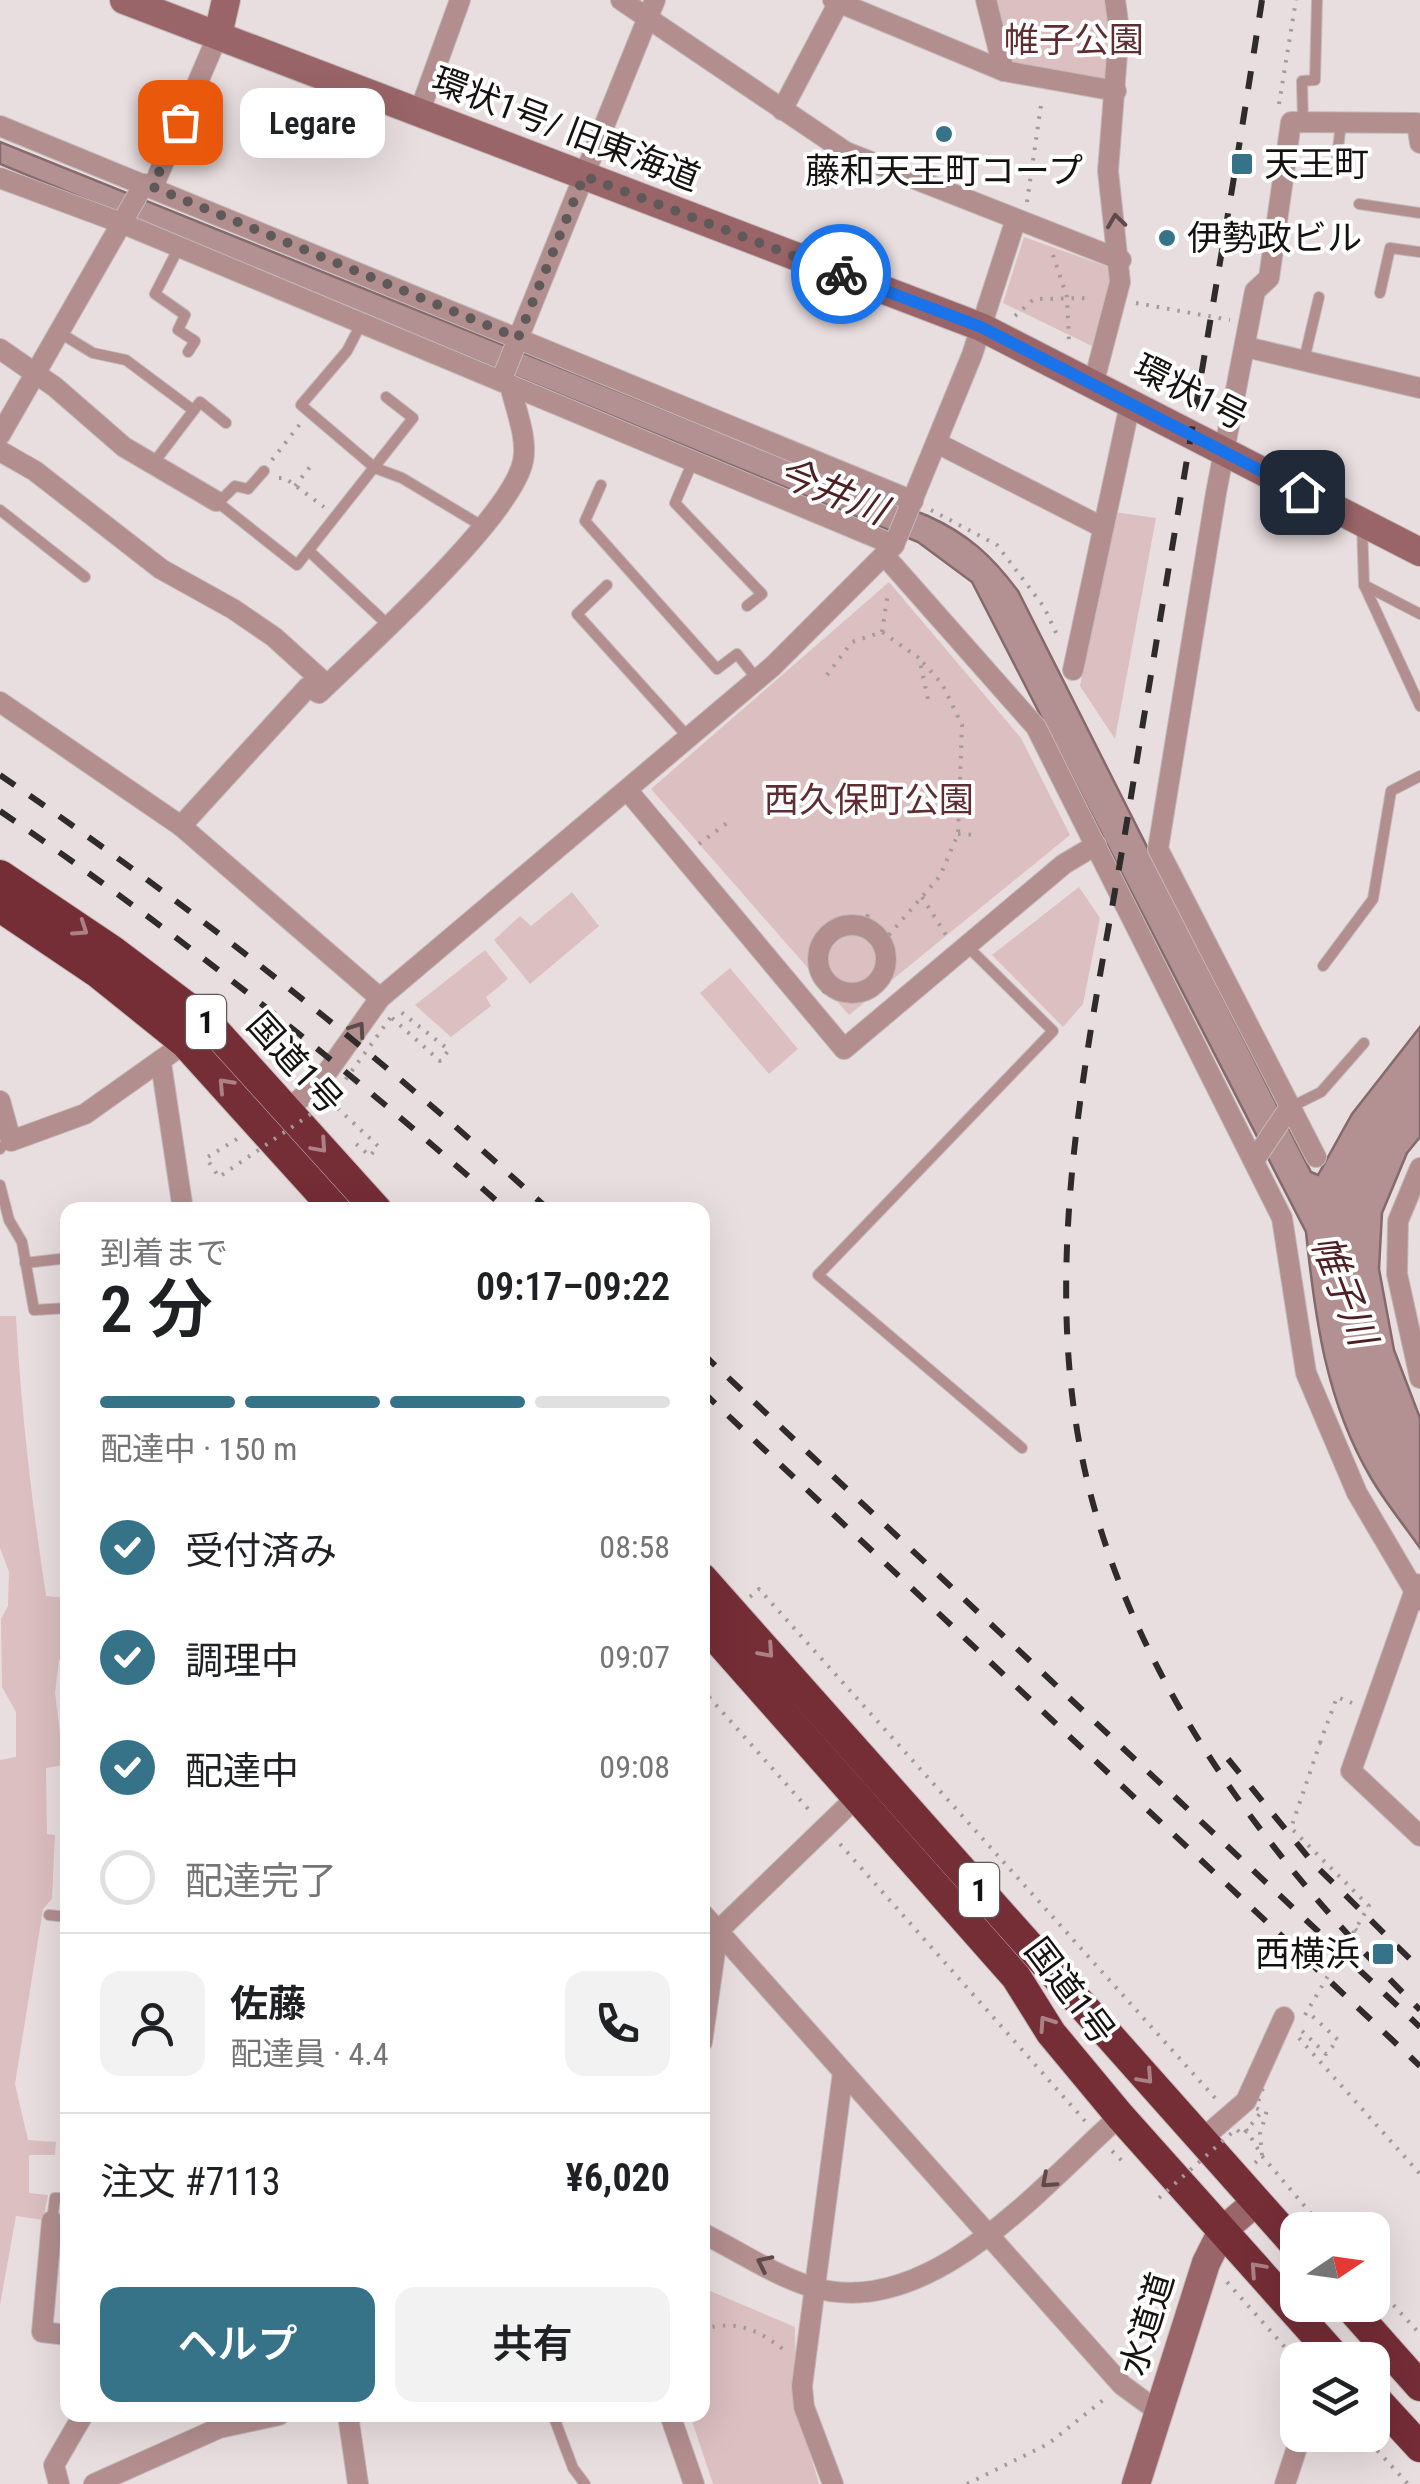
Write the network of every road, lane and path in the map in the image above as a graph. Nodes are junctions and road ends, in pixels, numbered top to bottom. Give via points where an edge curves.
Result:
1 (124, 0) edge
2 (226, 0) edge
3 (460, 0) edge
4 (621, 0) edge
5 (986, 0) edge
6 (1116, 0) edge
7 (1296, 0) edge
8 (1318, 0) edge
9 (837, 1) edge
10 (651, 10) edge
11 (218, 34) junction
12 (1004, 71) junction
13 (1044, 78) junction
14 (1116, 91) junction
15 (782, 110) junction
16 (418, 113) junction
17 (1297, 122) junction
18 (1341, 122) junction
19 (0, 126) edge
20 (1420, 143) edge
21 (1336, 166) dead end
22 (584, 176) junction
23 (0, 178) edge
24 (148, 185) junction
25 (1359, 204) dead end
26 (1420, 212) edge
27 (124, 224) junction
28 (1025, 225) junction
29 (179, 247) junction
30 (1420, 252) edge
31 (1121, 260) junction
32 (1380, 292) dead end
33 (1320, 297) dead end
34 (1221, 308) dead end
35 (1219, 318) dead end
36 (362, 324) junction
37 (981, 327) junction
38 (60, 332) junction
39 (518, 338) junction
40 (1069, 343) dead end
41 (1246, 347) junction
42 (0, 349) edge
43 (188, 352) dead end
44 (1304, 360) junction
45 (36, 373) junction
46 (506, 383) junction
47 (1093, 385) junction
48 (1420, 388) edge
49 (386, 397) dead end
50 (1130, 404) junction
51 (193, 410) junction
52 (309, 412) junction
53 (226, 423) dead end
54 (0, 435) edge
55 (937, 443) junction
56 (1226, 450) junction
57 (0, 451) edge
58 (693, 461) junction
59 (314, 463) dead end
60 (152, 464) junction
61 (375, 468) junction
62 (264, 471) junction
63 (600, 484) dead end
64 (295, 486) junction
65 (914, 500) junction
66 (217, 502) junction
67 (0, 510) edge
68 (338, 517) junction
69 (1362, 523) junction
70 (482, 526) junction
71 (1102, 527) junction
72 (310, 552) junction
73 (1420, 552) edge
74 (892, 557) junction
75 (85, 576) dead end
76 (606, 585) dead end
77 (1364, 585) junction
78 (747, 606) dead end
79 (1420, 614) edge
80 (387, 624) junction
81 (882, 632) junction
82 (919, 658) junction
83 (1073, 670) joint
84 (827, 674) dead end
85 (757, 679) junction
86 (327, 686) junction
87 (0, 702) edge
88 (929, 704) dead end
89 (1420, 706) edge
90 (690, 738) junction
91 (1420, 776) edge
92 (628, 791) junction
93 (730, 820) dead end
94 (181, 826) junction
95 (958, 834) junction
96 (978, 835) dead end
97 (1096, 845) junction
98 (683, 856) junction
99 (0, 874) edge
100 (922, 897) junction
101 (0, 906) edge
102 (882, 943) junction
103 (963, 949) junction
104 (1324, 966) dead end
105 (385, 1008) junction
106 (405, 1014) dead end
107 (185, 1043) junction
108 (1364, 1043) dead end
109 (160, 1064) junction
110 (0, 1101) edge
111 (330, 1101) junction
112 (1290, 1107) junction
113 (288, 1110) junction
114 (237, 1138) dead end
115 (3, 1146) edge
116 (370, 1156) dead end
117 (1316, 1157) dead end
118 (1254, 1158) junction
119 (1420, 1168) edge
120 (0, 1185) edge
121 (181, 1202) edge
122 (329, 1202) edge
123 (370, 1202) edge
124 (60, 1259) edge
125 (25, 1263) junction
126 (60, 1308) edge
127 (1420, 1378) edge
128 (1022, 1448) dead end
129 (710, 1588) edge
130 (1418, 1589) edge
131 (744, 1601) dead end
132 (710, 1632) edge
133 (710, 1697) edge
134 (1358, 1706) dead end
135 (1320, 1743) junction
136 (1328, 1747) dead end
137 (868, 1786) junction
138 (825, 1828) junction
139 (1420, 1836) edge
140 (49, 1915) dead end
141 (60, 1916) edge
142 (710, 1922) edge
143 (1356, 1929) junction
144 (718, 1931) junction
145 (1362, 1935) dead end
146 (710, 1986) edge
147 (1299, 2018) junction
148 (1300, 2039) dead end
149 (843, 2072) junction
150 (1264, 2085) dead end
151 (1236, 2114) junction
152 (1109, 2126) junction
153 (1201, 2140) junction
154 (1420, 2174) edge
155 (1137, 2176) dead end
156 (1150, 2190) dead end
157 (60, 2198) edge
158 (1256, 2202) junction
159 (1310, 2212) edge
160 (52, 2221) joint
161 (1280, 2228) edge
162 (1222, 2231) junction
163 (989, 2235) junction
164 (710, 2237) edge
165 (813, 2288) junction
166 (1236, 2290) dead end
167 (1390, 2302) edge
168 (1363, 2322) edge
169 (710, 2327) edge
170 (60, 2334) edge
171 (1420, 2334) edge
172 (1281, 2342) edge
173 (1318, 2342) edge
174 (802, 2366) junction
175 (1122, 2385) junction
176 (1420, 2386) edge
177 (1159, 2412) junction
178 (1390, 2414) edge
179 (79, 2422) edge
180 (239, 2422) edge
181 (349, 2422) edge
182 (555, 2422) edge
183 (672, 2422) edge
184 (1420, 2447) edge
185 (1295, 2452) edge
186 (1379, 2452) edge
187 (124, 2478) edge
188 (59, 2484) edge
189 (94, 2484) edge
190 (358, 2484) edge
191 (584, 2484) edge
192 (694, 2484) edge
193 (833, 2484) edge
194 (966, 2484) edge
195 (1136, 2484) edge
196 (1284, 2484) edge
197 (1408, 2484) edge

1 - 11 street, 環状1号/ 旧東海道
2 - 11 street
3 - 16 street
4 - 10 street
5 - 12 street
6 - 14 street
7 - 17 path via 1276,121
8 - 17 lane via 1315,80 1302,81
9 - 12 street
9 - 15 street
10 - 15 street
10 - 22 street
11 - 16 street, 環状1号/ 旧東海道
11 - 24 street
12 - 13 street
13 - 14 street
13 - 28 path
31 -> 14 street via 1108,171
15 - 28 street via 846,152
16 - 22 street, 環状1号/ 旧東海道
17 - 18 street
17 - 41 street via 1269,278 1255,291
18 - 20 street via 1418,123
18 - 21 lane
19 - 24 street
22 - 37 street, 環状1号/ 旧東海道
22 - 39 street
23 - 27 street
24 - 27 street
24 - 39 street
25 - 26 lane
27 - 29 street
27 - 38 street
28 - 31 street
28 - 37 street
28 - 40 path via 1064,278
29 - 36 street
29 - 43 lane via 154,294 185,314 178,330 195,340
30 - 32 lane via 1390,248
31 - 47 street
33 - 44 lane
34 - 35 path
36 - 46 street
36 - 52 lane via 348,351 300,405
37 - 47 street, 環状1号
37 - 55 street
38 - 45 street
38 - 51 lane via 93,353 126,360
39 - 46 street
39 - 65 street
41 - 44 street
41 - 56 street
42 - 45 street
44 - 48 street
45 - 54 street
45 - 60 street
46 - 58 street
46 - 70 street via 524,457 517,483
47 - 50 street, 環状1号
49 - 61 lane via 413,418
50 - 56 street, 環状1号
50 - 71 street
51 - 53 lane via 200,402
51 - 60 lane
52 - 61 lane
52 - 62 path
55 - 65 street
55 - 71 street
56 - 69 street, 環状1号
56 - 112 street via 1158,849
57 - 86 street via 161,569 274,637
58 - 74 street
58 - 78 lane via 675,503 762,594
59 - 64 path
60 - 66 street
61 - 68 lane
61 - 70 lane
62 - 64 path
62 - 66 lane via 248,489 235,486
63 - 85 lane via 585,520 717,669 737,654
64 - 68 path
65 - 74 street
65 - 83 path via 997,545 1044,607
66 - 72 lane via 298,565
67 - 75 lane
68 - 72 lane
69 - 73 street, 環状1号
69 - 77 lane
70 - 80 street
71 - 83 street
72 - 80 lane
74 - 81 path
74 - 85 street
74 - 97 street via 1036,727
76 - 90 lane via 577,614
77 - 79 lane
77 - 89 lane
80 - 86 street
81 - 82 path
81 - 84 path via 852,642
82 - 88 path
82 - 95 path via 942,684 962,725
85 - 90 street
86 - 94 street via 320,693 308,687
87 - 94 street
90 - 92 street
91 - 104 lane via 1391,791 1372,900
92 - 98 street
92 - 105 street
93 - 98 path
94 - 105 street
95 - 96 path
95 - 100 path via 940,876
97 - 103 street
97 - 118 street
98 - 103 street via 844,1049
99 -> 113 highway, 国道1号 / 1 via 206,1022
100 - 102 path
100 - 103 path
101 - 107 highway, 国道1号 / 1
102 - 102 street via 886,966 873,986 856,994 833,988 818,968 820,944 837,928 867,918
103 - 128 lane via 1053,1031 818,1275
105 - 106 path via 440,1061 449,1050
105 - 111 path, bridge
113 -> 105 street
107 - 109 street
122 -> 107 highway, 国道1号 / 1
108 - 112 lane via 1320,1092
109 - 115 street via 85,1114
109 - 121 street
110 - 115 street
111 - 114 path, bridge via 219,1177 206,1158
111 - 116 path via 378,1146
112 - 117 street
112 - 118 street
113 -> 123 highway, 国道1号 / 1
118 - 130 street via 1282,1218 1306,1372 1357,1492
119 - 127 street via 1398,1221 1397,1274
120 - 125 lane
124 - 125 lane
125 - 126 lane via 34,1310
129 -> 137 highway, 国道1号 / 1
130 - 139 street via 1351,1771
131 - 151 path via 759,1589
132 - 137 highway, 国道1号 / 1
133 - 138 path
134 - 135 path via 1337,1698
135 - 136 path, bridge
135 - 143 path, bridge via 1291,1828 1368,1906
137 - 138 street
152 -> 137 highway, 国道1号 / 1 via 1016,1978
137 -> 153 highway, 国道1号 / 1
138 - 144 street
138 - 152 path
140 - 141 lane
142 - 144 street
143 - 145 path, bridge
143 - 147 path, bridge
144 - 146 street
144 - 149 street
147 - 147 path via 1326,2054 1338,2040
147 - 151 street
148 - 154 path
149 - 163 street
149 - 165 street
150 - 156 path, bridge via 1256,2108 1262,2111 1244,2134 1236,2129 1161,2201
151 - 153 street
151 - 159 path
152 - 155 path
152 - 162 highway, 国道1号 / 1
152 -> 163 street
153 - 158 highway, 国道1号 / 1
157 - 160 lane
158 - 161 highway, 国道1号 / 1
158 - 162 street, 水道道
160 - 170 street via 42,2332
173 -> 162 highway, 国道1号 / 1
162 - 177 street, 水道道
163 - 165 street via 942,2267 879,2290
163 - 175 street
165 -> 164 street
165 - 174 street
166 - 172 path
167 - 171 path
168 - 176 highway
169 - 174 path via 727,2323 760,2331
174 - 193 street via 804,2407
175 - 177 street
175 - 194 path via 1048,2444
177 - 195 street, 水道道
178 - 184 highway
179 - 188 street via 54,2465
180 - 187 street
181 - 190 street
182 - 191 lane
183 - 192 street
185 - 196 street
186 - 197 path
187 - 189 street

